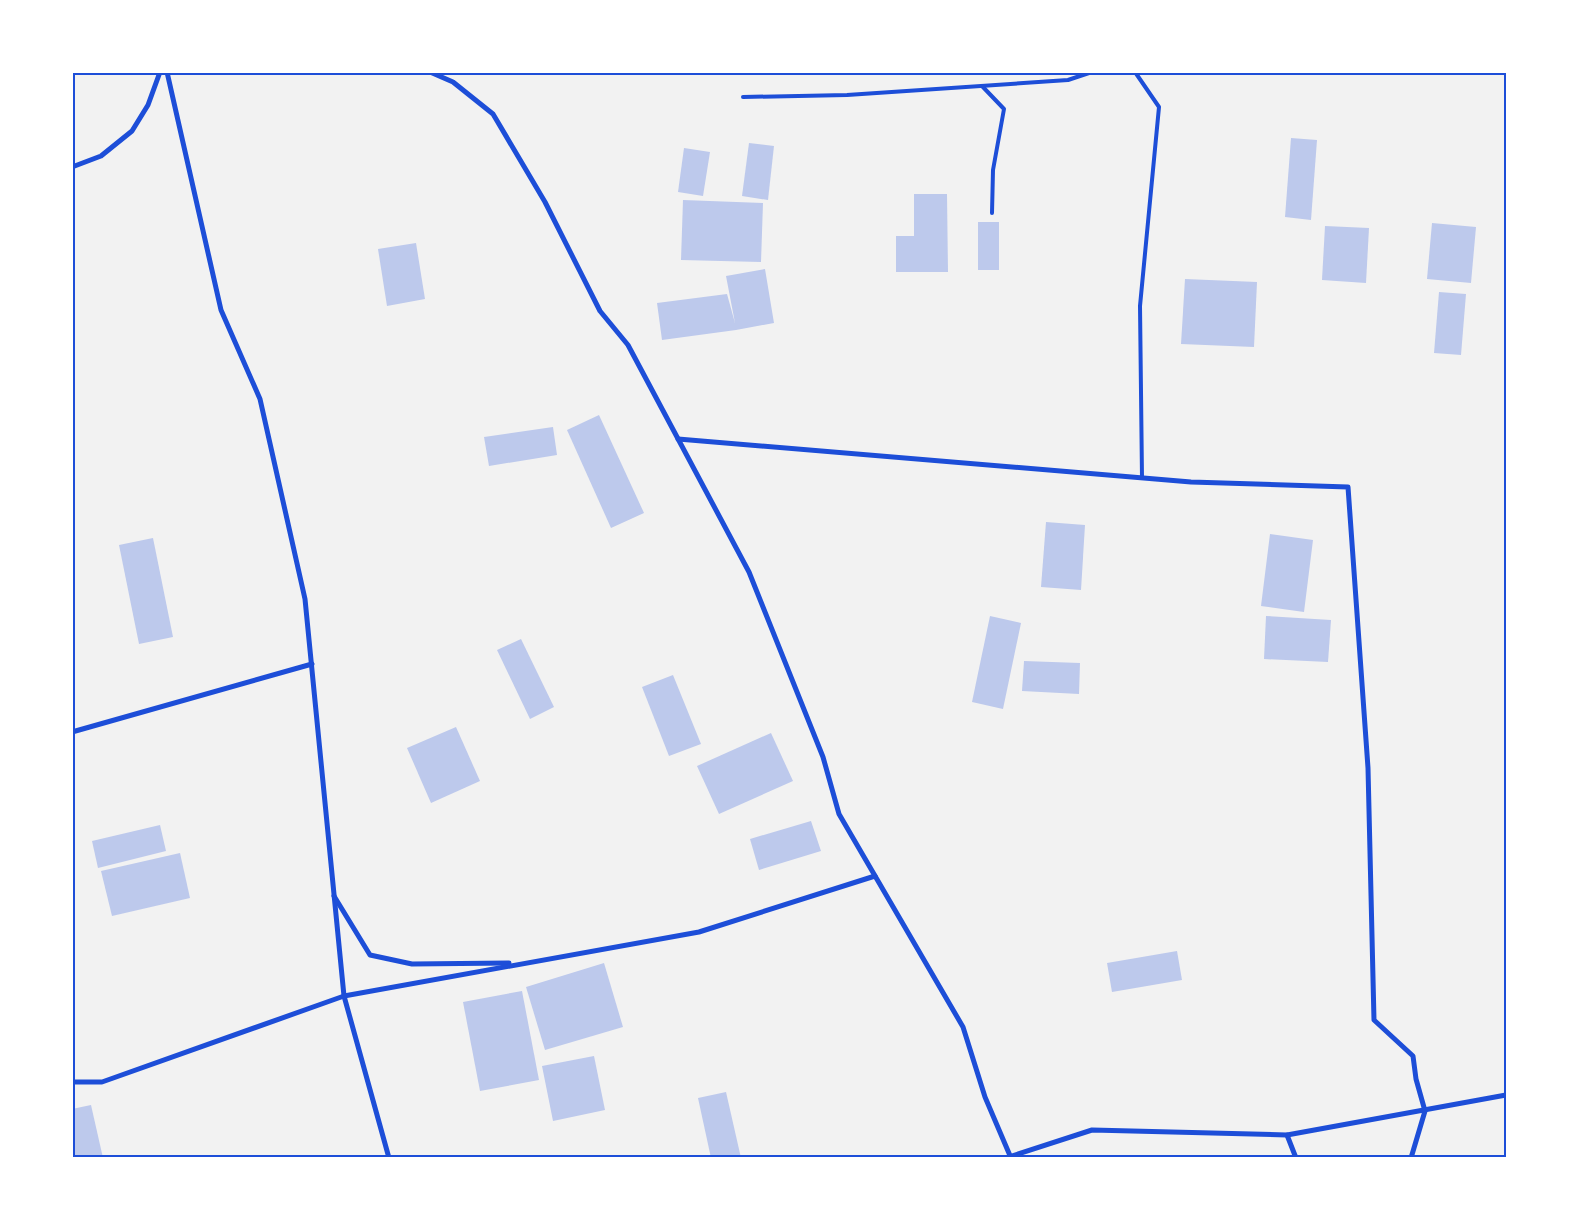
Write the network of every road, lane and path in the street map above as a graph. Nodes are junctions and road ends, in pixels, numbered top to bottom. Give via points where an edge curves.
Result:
1 (160, 72) edge
2 (167, 72) edge
3 (430, 72) edge
4 (1092, 72) edge
5 (1135, 72) edge
6 (982, 86) junction
7 (743, 97) dead end
8 (72, 167) edge
9 (992, 213) dead end
10 (678, 439) junction
11 (1142, 478) junction
12 (312, 664) junction
13 (72, 732) edge
14 (875, 876) junction
15 (334, 894) junction
16 (524, 963) junction
17 (344, 996) junction
18 (72, 1082) edge
19 (1506, 1095) edge
20 (1425, 1111) junction
21 (1286, 1135) junction
22 (1009, 1157) edge
23 (389, 1158) edge
24 (1296, 1158) edge
25 (1411, 1158) edge

1 - 8 street via 148,105 132,131 101,156
2 - 12 street via 221,310 260,399 305,599
3 - 10 street via 453,82 493,114 545,202 600,311 628,345
4 - 6 lane via 1068,80
5 - 11 lane via 1159,107 1140,306
6 - 7 lane via 848,95
6 - 9 lane via 1004,109 993,170
10 - 11 street
10 - 14 street via 749,572 823,757 839,814
11 - 20 street via 1348,487 1368,768 1374,1020 1413,1056
12 - 13 street
12 - 15 street
14 - 16 street via 699,932
14 - 22 street via 963,1027 985,1097
15 - 16 street via 370,955 412,964
15 - 17 street
16 - 17 street
17 - 18 street via 102,1082
17 - 23 street
19 - 20 street
20 - 21 street
20 - 25 street
21 - 22 street via 1092,1130
21 - 24 street

